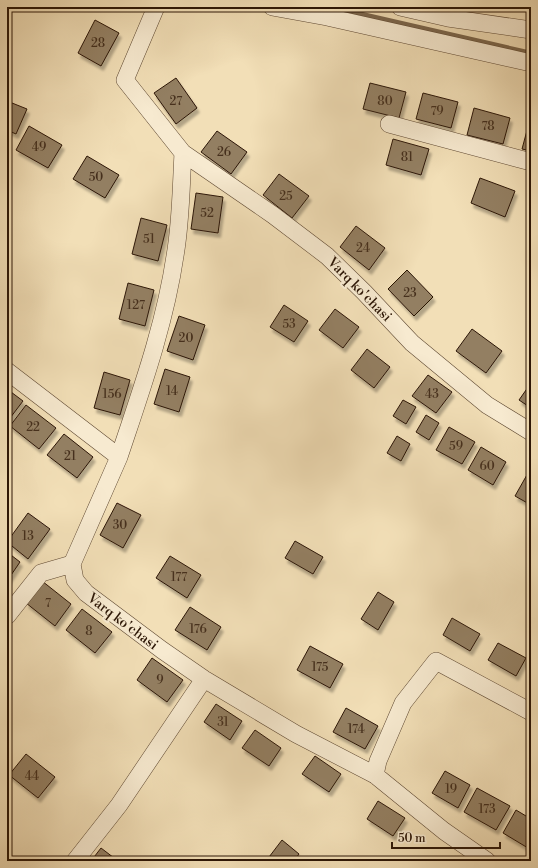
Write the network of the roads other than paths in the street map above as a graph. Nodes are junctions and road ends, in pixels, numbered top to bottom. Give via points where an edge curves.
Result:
1 (156, 7) edge
2 (272, 7) edge
3 (400, 7) edge
4 (530, 28) edge
5 (531, 63) edge
6 (389, 124) dead end
7 (183, 153) junction
8 (531, 162) edge
9 (7, 371) edge
10 (531, 432) edge
11 (119, 457) junction
12 (72, 564) junction
13 (7, 616) edge
14 (204, 679) junction
15 (531, 712) edge
16 (375, 775) junction
17 (75, 861) edge
18 (487, 861) edge

1 - 7 street, Varq ko'chasi via 124,80
2 - 5 street
3 - 4 street via 448,18
6 - 8 street
7 - 10 street, Varq ko'chasi via 327,256 412,343 488,405
7 - 11 street via 176,255 161,320
9 - 11 street
11 - 12 street
12 - 13 street via 41,573
12 - 14 street, Varq ko'chasi via 75,580 86,593
14 - 16 street, Varq ko'chasi via 296,734
14 - 17 street via 119,805
15 - 16 street via 436,660 403,703 378,761
16 - 18 street, Varq ko'chasi via 444,832

